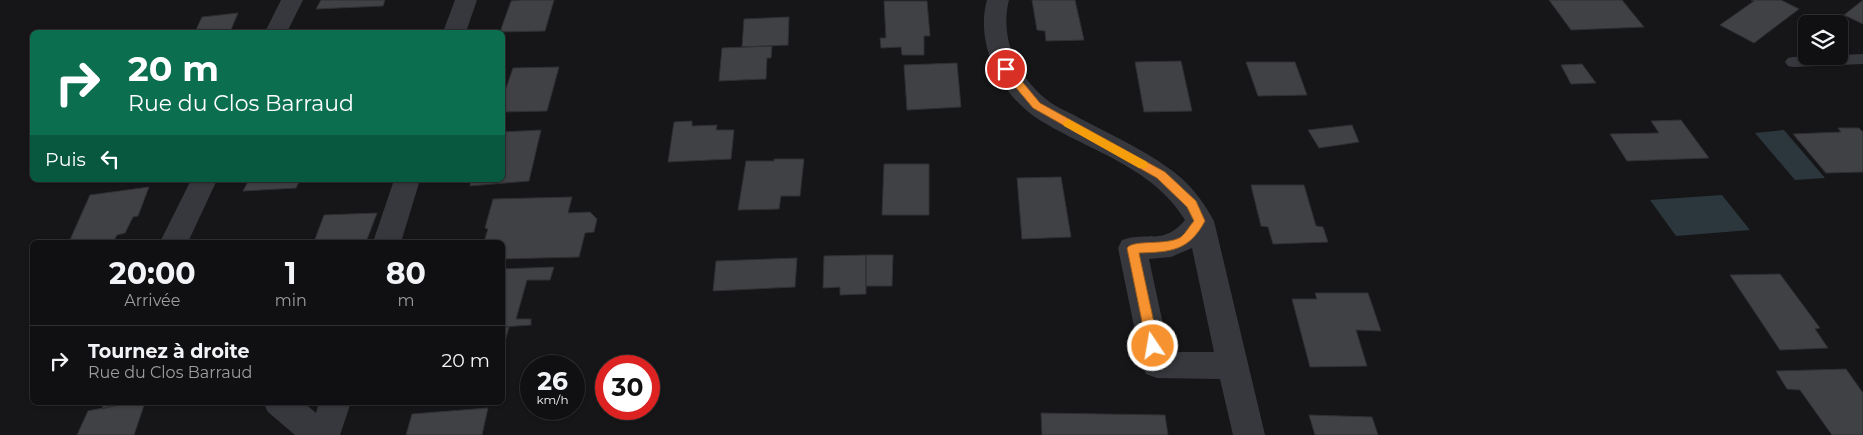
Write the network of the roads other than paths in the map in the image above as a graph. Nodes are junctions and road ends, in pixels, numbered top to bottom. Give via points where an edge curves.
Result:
1 (292, 0) edge
2 (466, 0) edge
3 (998, 0) edge
4 (277, 30) edge
5 (456, 30) edge
6 (1863, 59) edge
7 (1793, 62) dead end
8 (203, 182) edge
9 (406, 182) edge
10 (1200, 221) junction
11 (175, 240) edge
12 (388, 240) edge
13 (1232, 366) junction
14 (283, 405) edge
15 (334, 405) edge
16 (319, 435) edge
17 (324, 435) edge
18 (1249, 435) edge

1 - 4 street
2 - 5 street
3 - 10 street via 995,39 1006,69 1036,105 1161,175 1192,204
6 - 7 lane
8 - 11 street
9 - 12 street
10 - 13 street
10 - 13 street via 1186,240 1167,248 1132,248 1157,365
13 - 18 street
14 - 16 street
15 - 17 street

